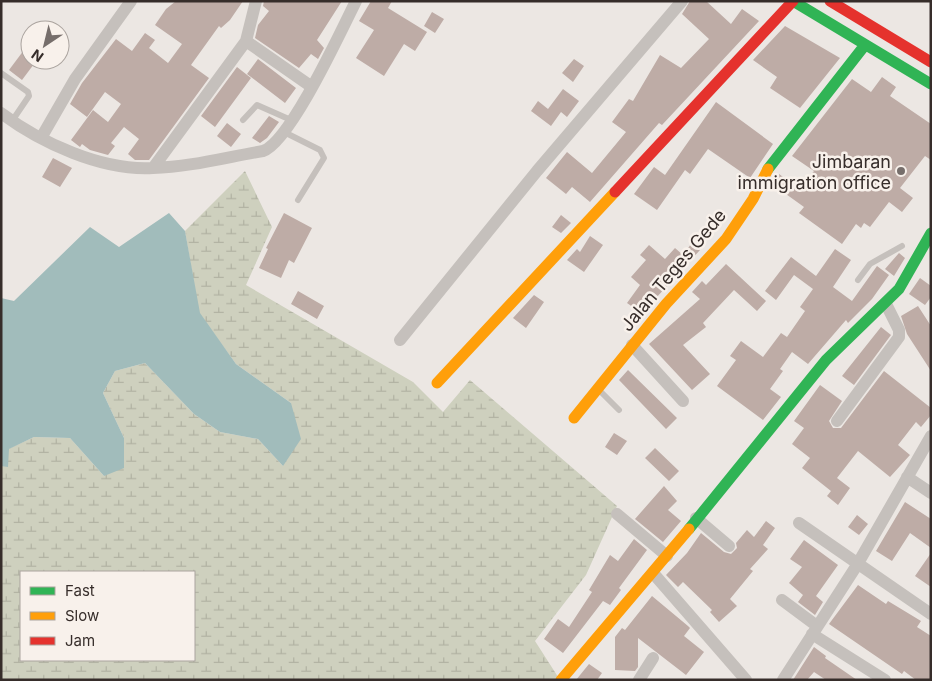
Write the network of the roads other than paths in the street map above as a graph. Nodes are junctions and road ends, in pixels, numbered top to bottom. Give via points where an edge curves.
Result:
1 (131, 1) edge
2 (256, 1) edge
3 (356, 1) edge
4 (682, 1) edge
5 (793, 1) edge
6 (830, 1) edge
7 (246, 41) junction
8 (865, 44) junction
9 (931, 62) edge
10 (1, 73) edge
11 (931, 84) edge
12 (312, 87) junction
13 (1, 113) edge
14 (243, 120) dead end
15 (291, 120) junction
16 (12, 121) junction
17 (284, 132) junction
18 (40, 138) junction
19 (152, 168) junction
20 (298, 200) dead end
21 (931, 233) edge
22 (902, 246) dead end
23 (858, 280) dead end
24 (886, 304) junction
25 (400, 340) dead end
26 (632, 345) junction
27 (436, 383) dead end
28 (597, 388) junction
29 (683, 401) dead end
30 (619, 410) dead end
31 (574, 418) dead end
32 (837, 421) dead end
33 (931, 436) edge
34 (907, 476) junction
35 (931, 493) edge
36 (618, 514) dead end
37 (696, 518) junction
38 (799, 523) dead end
39 (729, 546) dead end
40 (666, 556) junction
41 (857, 565) junction
42 (653, 573) junction
43 (782, 600) dead end
44 (931, 614) edge
45 (814, 630) junction
46 (653, 658) dead end
47 (561, 680) edge
48 (639, 680) edge
49 (746, 680) edge
50 (783, 680) edge
51 (885, 680) edge

1 - 18 street via 75,79
2 - 7 street
3 - 12 street
4 - 25 street
5 - 8 main road
5 - 27 main road
6 - 9 main road
7 - 12 street
7 - 19 street
8 - 11 main road
8 - 26 main road, Jalan Teges Gede via 763,176 753,199 726,239
10 - 16 lane via 29,96
12 - 15 street
13 - 16 street
14 - 15 lane via 257,105
15 - 17 street
16 - 18 street
17 - 19 street via 263,151
17 - 20 lane via 320,150 324,158
18 - 19 street via 96,161 126,168
21 - 24 main road via 916,251 899,289
22 - 23 lane via 870,264
24 - 32 street via 899,330 899,337
24 - 37 main road via 826,360
26 - 28 main road, Jalan Teges Gede
26 - 29 street
28 - 30 lane
28 - 31 main road, Jalan Teges Gede
33 - 34 street
34 - 35 street
34 - 41 street
36 - 40 street
37 - 39 street
37 - 40 main road
38 - 41 street
40 - 42 main road
41 - 44 street
41 - 45 street
42 - 47 main road
42 - 49 street
43 - 45 street
45 - 50 street
45 - 51 street
46 - 48 street

